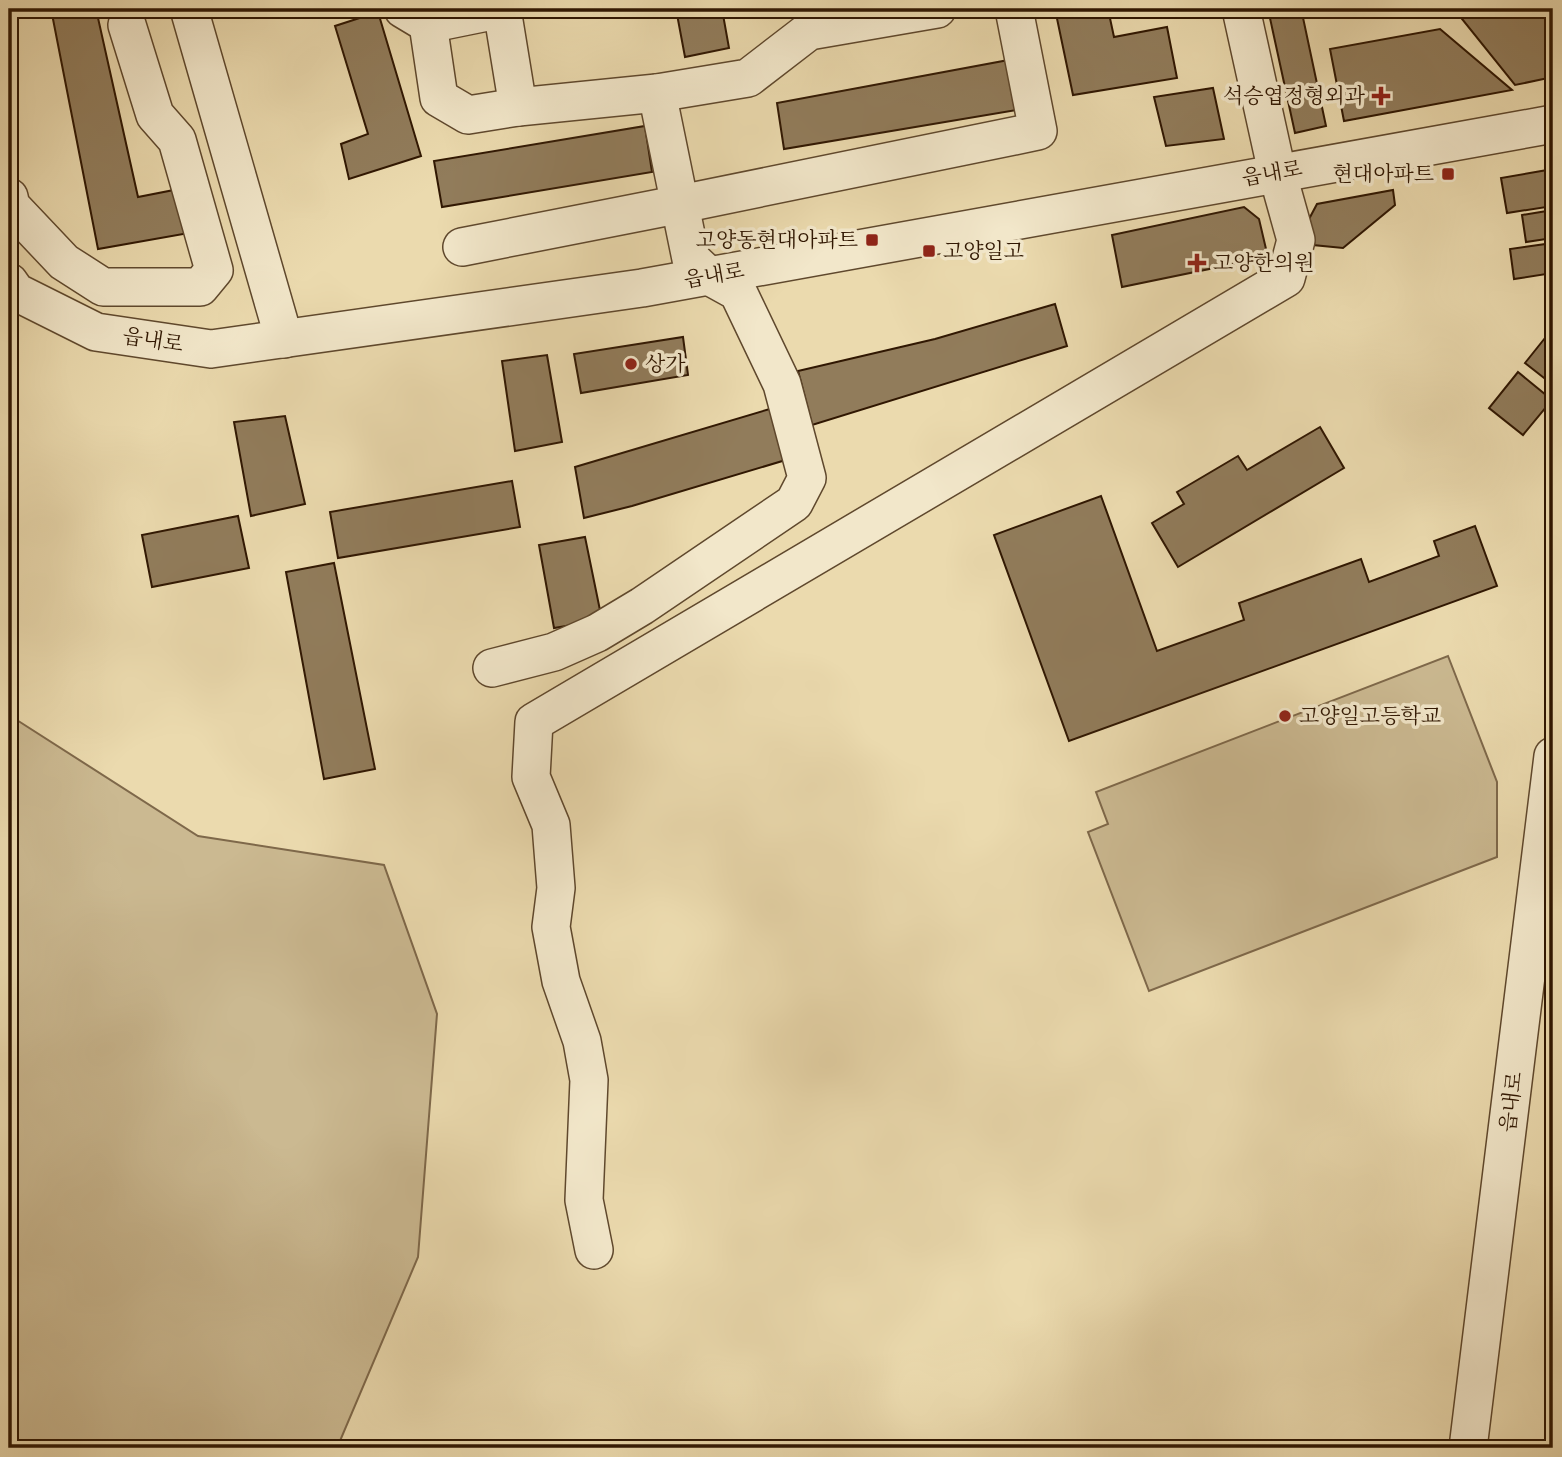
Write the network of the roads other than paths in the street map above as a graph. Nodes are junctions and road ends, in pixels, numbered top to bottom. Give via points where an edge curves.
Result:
1 (189, 9) edge
2 (502, 9) edge
3 (937, 9) edge
4 (1014, 9) edge
5 (1241, 9) edge
6 (415, 16) edge
7 (127, 25) dead end
8 (657, 93) junction
9 (518, 107) junction
10 (1553, 124) edge
11 (224, 129) junction
12 (177, 140) junction
13 (1277, 172) junction
14 (9, 197) edge
15 (681, 204) junction
16 (462, 247) dead end
17 (709, 276) junction
18 (9, 282) edge
19 (284, 339) junction
20 (492, 668) dead end
21 (1553, 756) edge
22 (594, 1250) dead end
23 (1468, 1448) edge

1 - 11 street
2 - 6 street
2 - 9 street
3 - 8 street via 809,31 748,78
4 - 15 street via 1038,131
5 - 13 street
6 - 9 street via 439,98 468,115
7 - 12 street via 155,115
8 - 9 street
8 - 15 street
10 - 13 street, 읍내로
11 - 12 street
11 - 19 street
12 - 14 street via 214,270 200,287 103,287 64,262 11,206
13 - 17 street, 읍내로
13 - 22 street via 1296,240 1286,278 534,722 531,777 551,825 556,888 551,927 589,1080 584,1200
15 - 16 street
15 - 17 street via 691,259
17 - 19 street, 읍내로
17 - 20 street via 738,292 782,384 807,478 794,503 597,633 554,652
18 - 19 street, 읍내로 via 16,292 96,332 211,349
21 - 23 street, 읍내로

